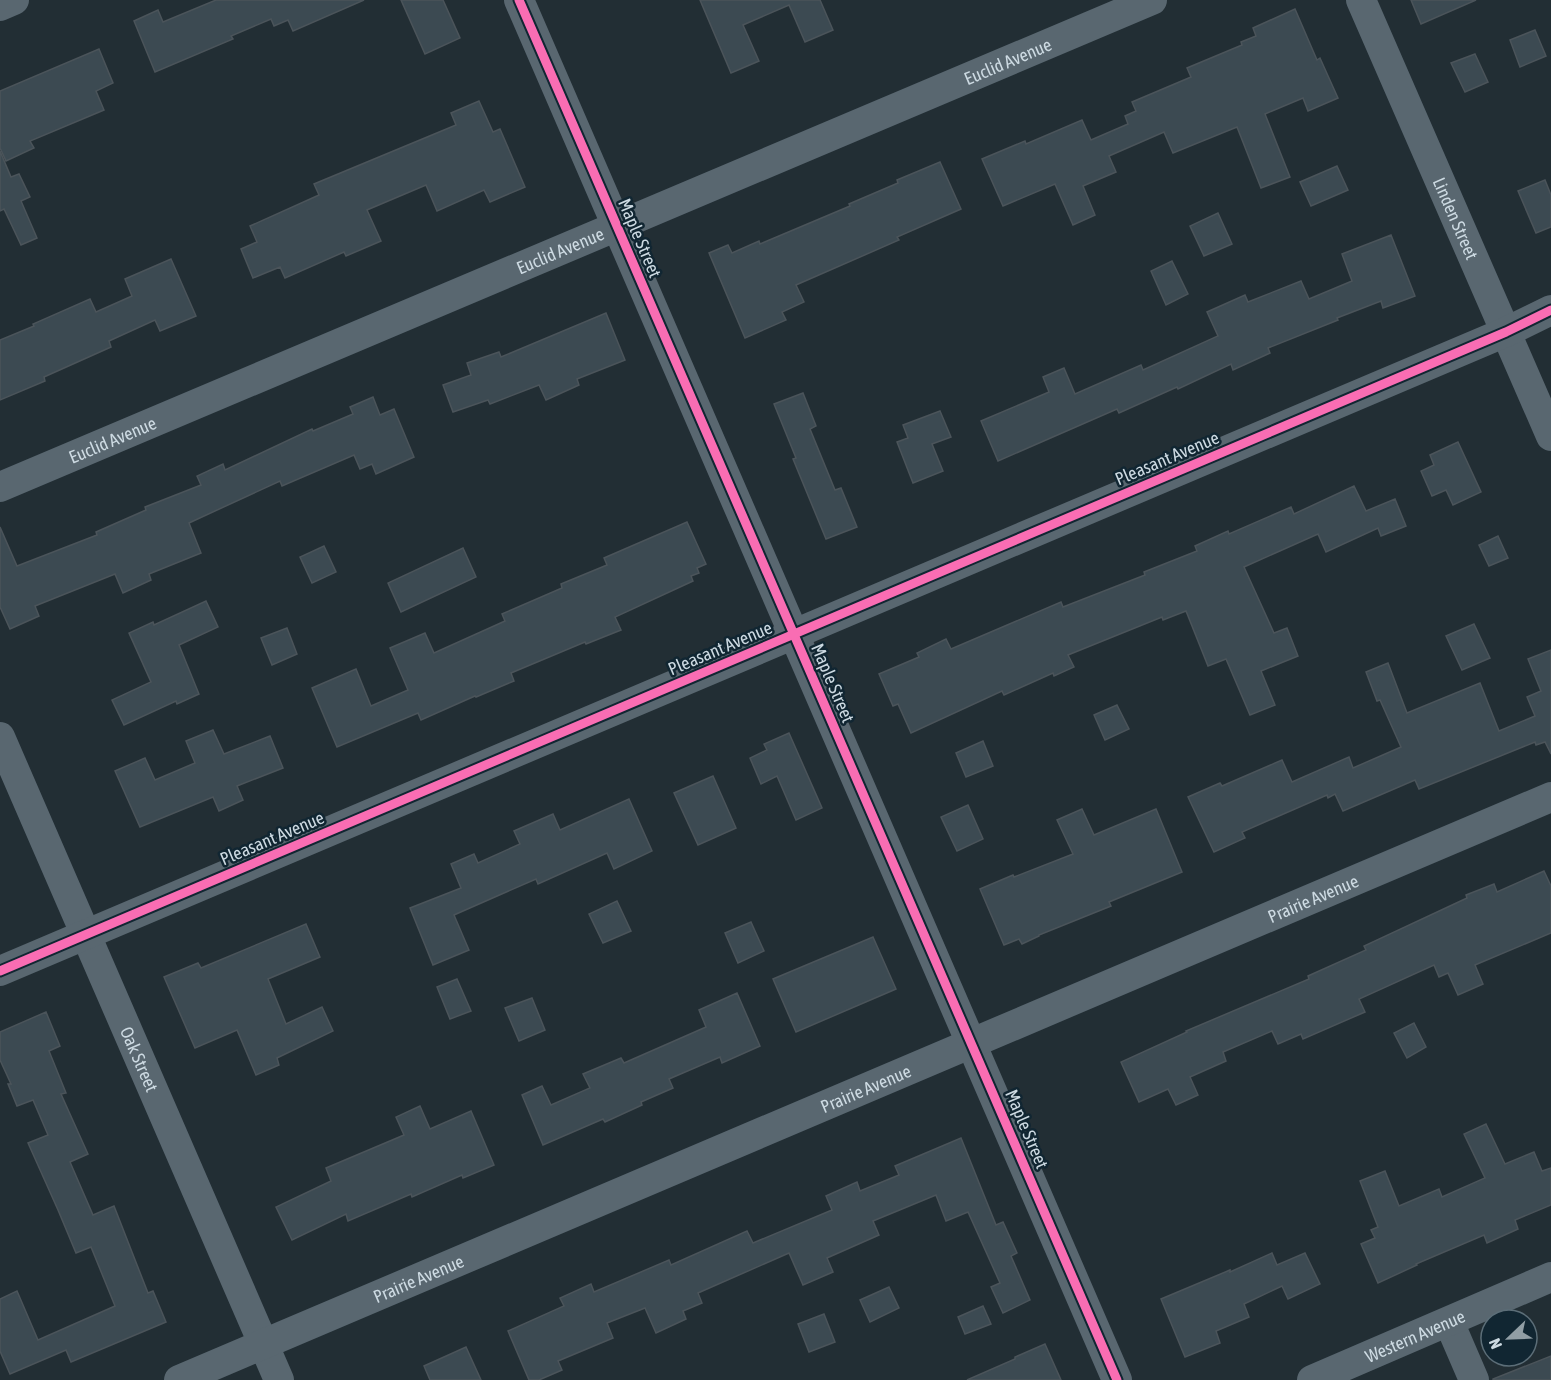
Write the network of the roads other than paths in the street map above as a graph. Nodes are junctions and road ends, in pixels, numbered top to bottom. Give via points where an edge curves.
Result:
1 (14, 0) edge
2 (519, 0) edge
3 (1152, 0) edge
4 (1362, 0) edge
5 (0, 6) edge
6 (617, 227) junction
7 (1551, 310) edge
8 (1506, 332) junction
9 (1551, 436) edge
10 (0, 488) edge
11 (794, 634) junction
12 (0, 736) edge
13 (1551, 797) edge
14 (86, 935) junction
15 (0, 971) edge
16 (972, 1044) junction
17 (1551, 1277) edge
18 (1449, 1322) junction
19 (264, 1344) junction
20 (179, 1380) edge
21 (279, 1380) edge
22 (1117, 1380) edge
23 (1312, 1380) edge
24 (1474, 1380) edge

1 - 5 street
2 - 6 street, Maple Street
3 - 6 street, Euclid Avenue
4 - 8 street, Linden Street
6 - 10 street, Euclid Avenue
6 - 11 street, Maple Street
7 - 8 street, Pleasant Avenue
8 - 9 street, Linden Street
8 - 11 street, Pleasant Avenue
11 - 14 street, Pleasant Avenue
11 - 16 street, Maple Street
12 - 14 street, Oak Street
13 - 16 street, Prairie Avenue
14 - 15 street, Pleasant Avenue
14 - 19 street, Oak Street
16 - 19 street, Prairie Avenue
16 - 22 street, Maple Street
17 - 18 street, Western Avenue
18 - 23 street, Western Avenue
18 - 24 street
19 - 20 street, Prairie Avenue
19 - 21 street, Oak Street

